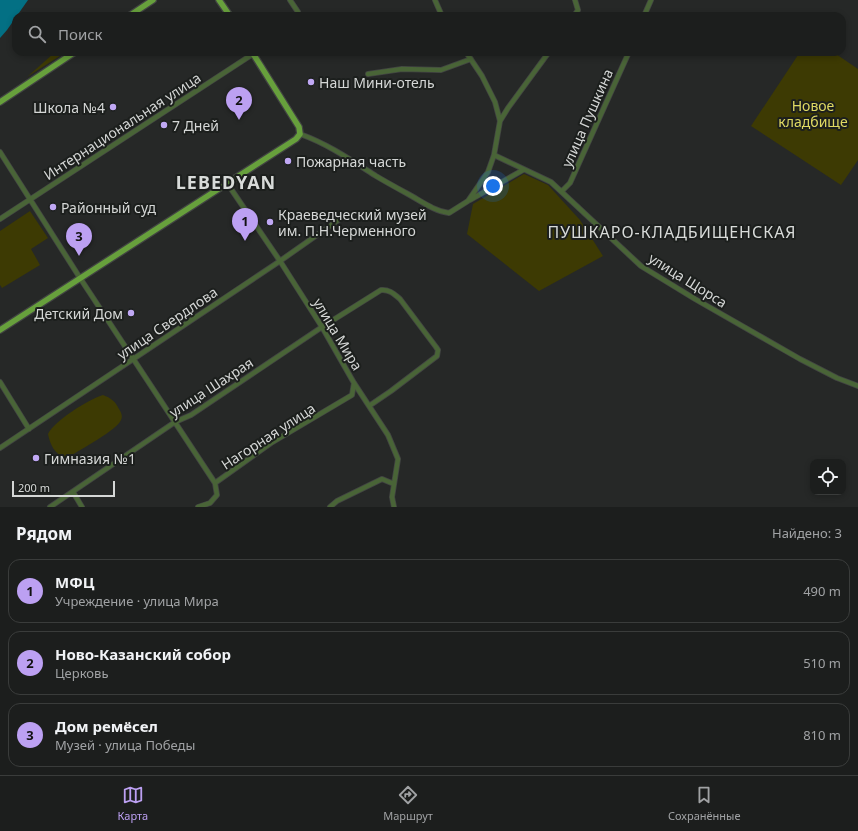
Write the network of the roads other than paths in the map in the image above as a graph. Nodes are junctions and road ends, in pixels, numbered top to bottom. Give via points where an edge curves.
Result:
1 (153, 0) edge
2 (220, 0) edge
3 (290, 0) edge
4 (435, 0) edge
5 (575, 0) edge
6 (652, 0) edge
7 (135, 12) edge
8 (228, 12) edge
9 (298, 12) edge
10 (440, 12) edge
11 (577, 12) edge
12 (646, 12) edge
13 (69, 56) edge
14 (249, 56) edge
15 (256, 56) edge
16 (469, 56) edge
17 (546, 56) edge
18 (627, 56) edge
19 (471, 59) junction
20 (368, 74) dead end
21 (0, 102) edge
22 (500, 121) junction
23 (300, 134) junction
24 (0, 152) edge
25 (494, 155) junction
26 (523, 170) junction
27 (227, 183) junction
28 (562, 191) junction
29 (31, 199) junction
30 (468, 201) junction
31 (344, 216) dead end
32 (0, 219) edge
33 (280, 261) junction
34 (80, 278) junction
35 (322, 327) junction
36 (0, 330) edge
37 (133, 359) junction
38 (0, 382) edge
39 (354, 383) junction
40 (858, 386) edge
41 (369, 406) junction
42 (175, 422) junction
43 (29, 429) junction
44 (0, 448) edge
45 (215, 483) junction
46 (394, 484) junction
47 (73, 492) junction
48 (50, 507) edge
49 (82, 507) edge
50 (198, 507) edge
51 (330, 507) edge
52 (394, 507) edge

1 - 7 main road
2 - 8 main road
3 - 9 street
4 - 10 street
5 - 11 street
6 - 12 street
13 - 21 main road
14 - 29 street, Интернациональная улица
15 - 23 main road via 297,123
16 - 19 street
17 - 22 street
18 - 28 street, улица Пушкина via 570,183
19 - 20 street via 441,70 402,69
19 - 22 street via 495,102
22 - 25 street
23 - 27 main road via 292,142
23 - 30 street via 318,140 441,212 450,213
24 - 29 street
25 - 26 street, улица Щорса
25 - 30 street via 488,172
26 - 28 street, улица Щорса via 551,182
26 - 30 street
27 - 33 street, улица Мира
27 - 34 main road
28 - 40 street, улица Щорса via 641,266 800,359
29 - 32 street, Интернациональная улица
29 - 34 street
31 - 33 street, улица Свердлова
33 - 35 street, улица Мира
33 - 37 street, улица Свердлова
34 - 36 main road
34 - 37 street
35 - 39 street, улица Мира
35 - 41 street, улица Шахрая via 382,290 387,290 400,299 438,350 437,356
35 - 42 street, улица Шахрая via 191,415
37 - 42 street
37 - 43 street, улица Свердлова
38 - 43 street
39 - 41 street, улица Мира
39 - 45 street, Нагорная улица via 352,396 271,443
41 - 46 street, улица Мира via 388,435 398,459
42 - 45 street
42 - 47 street, улица Шахрая
43 - 44 street, улица Свердлова
45 - 50 street, Нагорная улица via 217,495 210,503
46 - 51 street via 382,480 337,500
46 - 52 street, улица Мира
47 - 48 street, улица Шахрая
47 - 49 street

